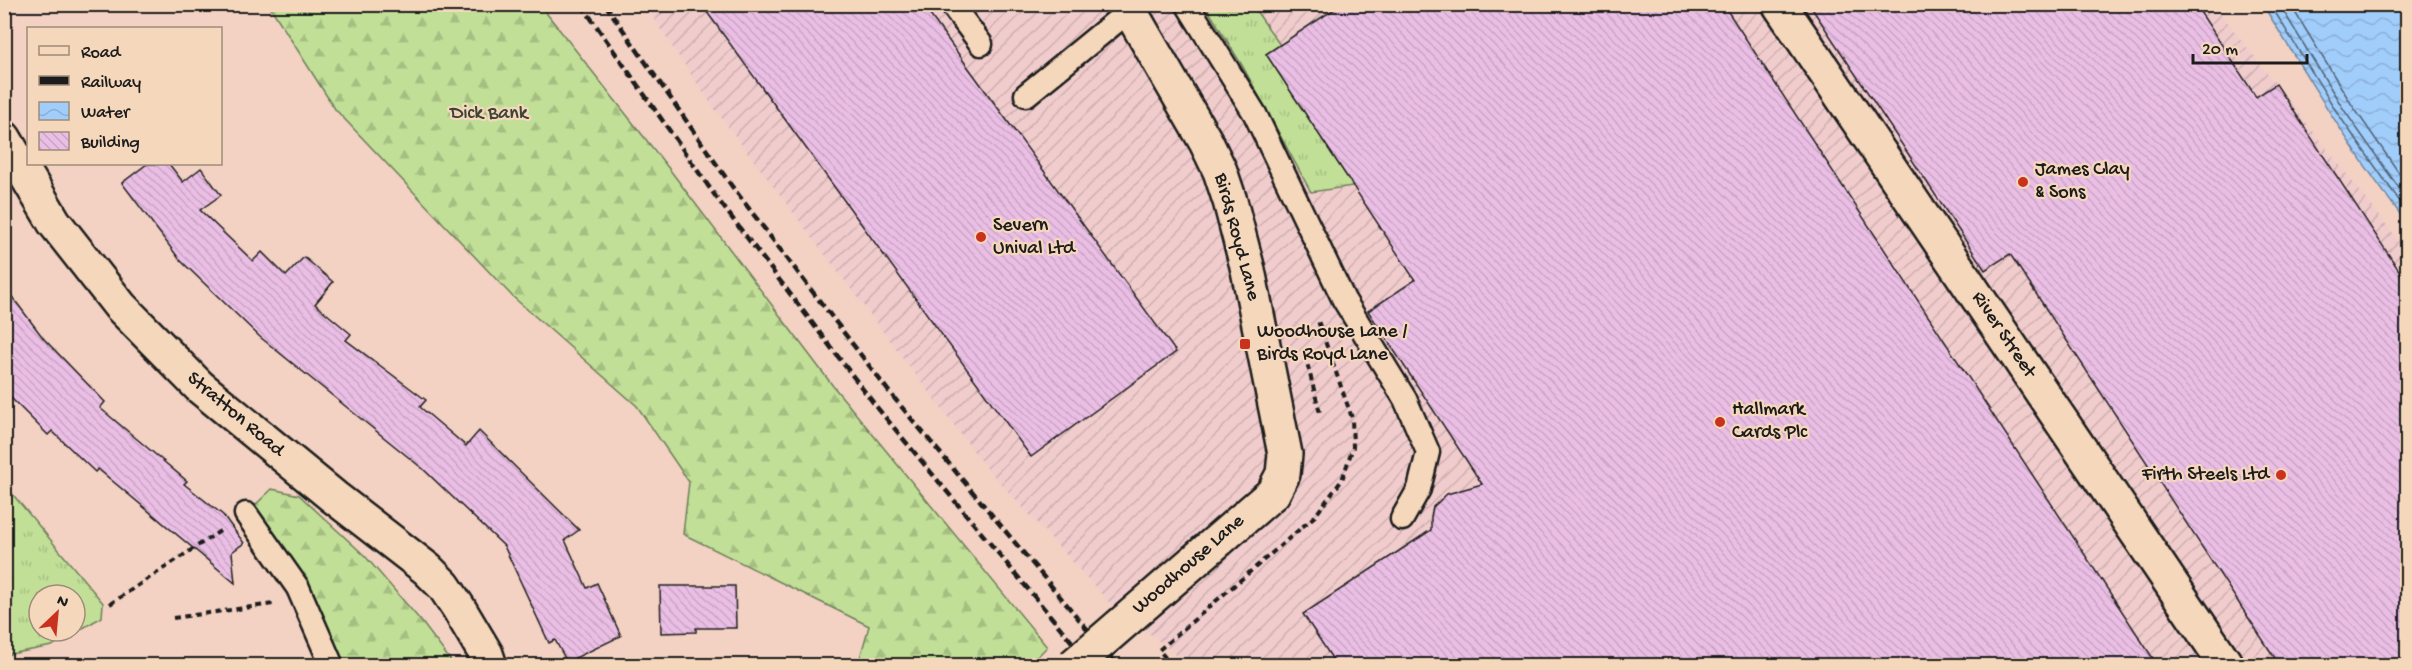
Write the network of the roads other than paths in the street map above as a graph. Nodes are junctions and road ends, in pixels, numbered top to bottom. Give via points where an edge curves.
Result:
1 (951, 4) edge
2 (1187, 4) edge
3 (1779, 4) edge
4 (1128, 7) edge
5 (981, 44) dead end
6 (1026, 95) dead end
7 (4, 138) edge
8 (1285, 454) joint
9 (246, 514) road end
10 (1402, 519) dead end
11 (332, 666) edge
12 (490, 666) edge
13 (1073, 666) edge
14 (2227, 666) edge

1 - 5 lane
2 - 10 lane via 1255,114 1344,300 1405,399 1428,452 1419,489
3 - 14 street, River Street
4 - 6 lane
4 - 8 street, Birds Royd Lane via 1220,171 1248,270
7 - 12 street, Stratton Road via 54,222 120,306 200,387 427,569 458,607
8 - 13 street, Woodhouse Lane, bridge via 1283,474 1273,493
9 - 11 lane via 298,588

